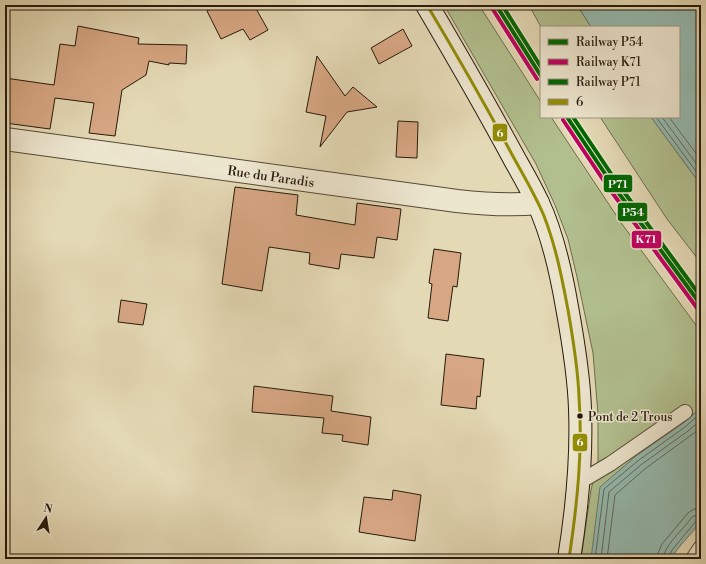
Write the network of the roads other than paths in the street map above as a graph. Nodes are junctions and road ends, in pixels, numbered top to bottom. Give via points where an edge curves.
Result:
1 (427, 5) edge
2 (5, 139) edge
3 (538, 203) junction
4 (685, 412) dead end
5 (578, 483) junction
6 (701, 547) edge
7 (569, 559) edge
8 (694, 559) edge

1 - 3 main road
2 - 3 main road, Rue du Paradis via 457,201 505,205
3 - 5 main road via 556,255 575,351 581,436
4 - 5 lane
5 - 7 main road
6 - 8 lane

